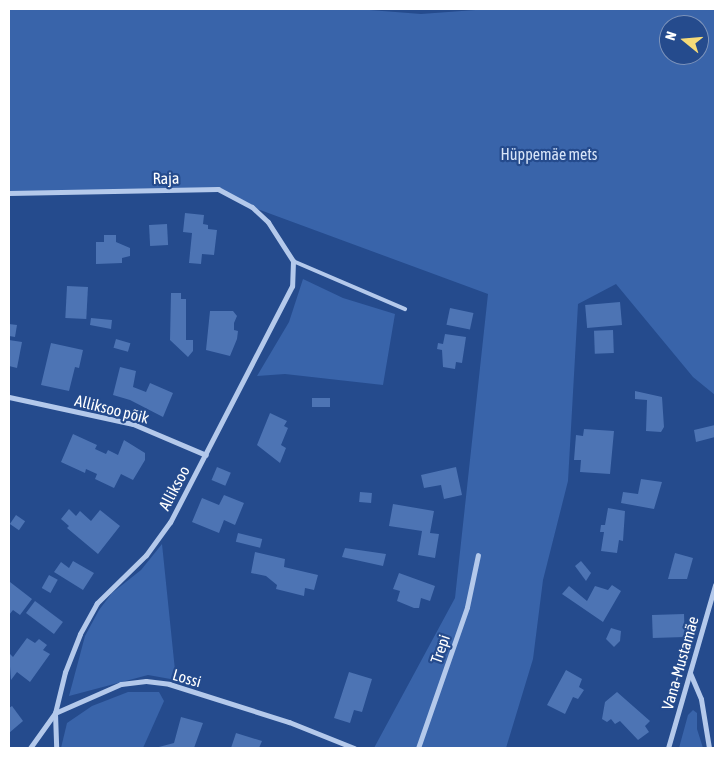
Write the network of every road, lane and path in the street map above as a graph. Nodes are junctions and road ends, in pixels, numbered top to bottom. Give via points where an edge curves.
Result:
1 (9, 193) edge
2 (293, 261) junction
3 (406, 309) dead end
4 (9, 397) edge
5 (206, 455) junction
6 (478, 555) dead end
7 (715, 585) edge
8 (690, 673) junction
9 (55, 713) junction
10 (30, 748) edge
11 (56, 748) edge
12 (354, 748) edge
13 (418, 748) edge
14 (668, 748) edge
15 (709, 748) edge

1 - 2 street, Raja via 218,189 252,207 268,222
2 - 3 lane
2 - 5 street, Alliksoo via 292,286
4 - 5 street, Alliksoo põik via 133,424
5 - 9 street, Alliksoo via 170,522 151,548 97,603 71,657
6 - 13 street, Trepi via 467,607
7 - 8 street, Vana-Mustamäe
8 - 14 street, Vana-Mustamäe
8 - 15 street via 701,699
9 - 10 street
9 - 11 street
9 - 12 street, Lossi via 121,684 146,681 169,684 289,722

